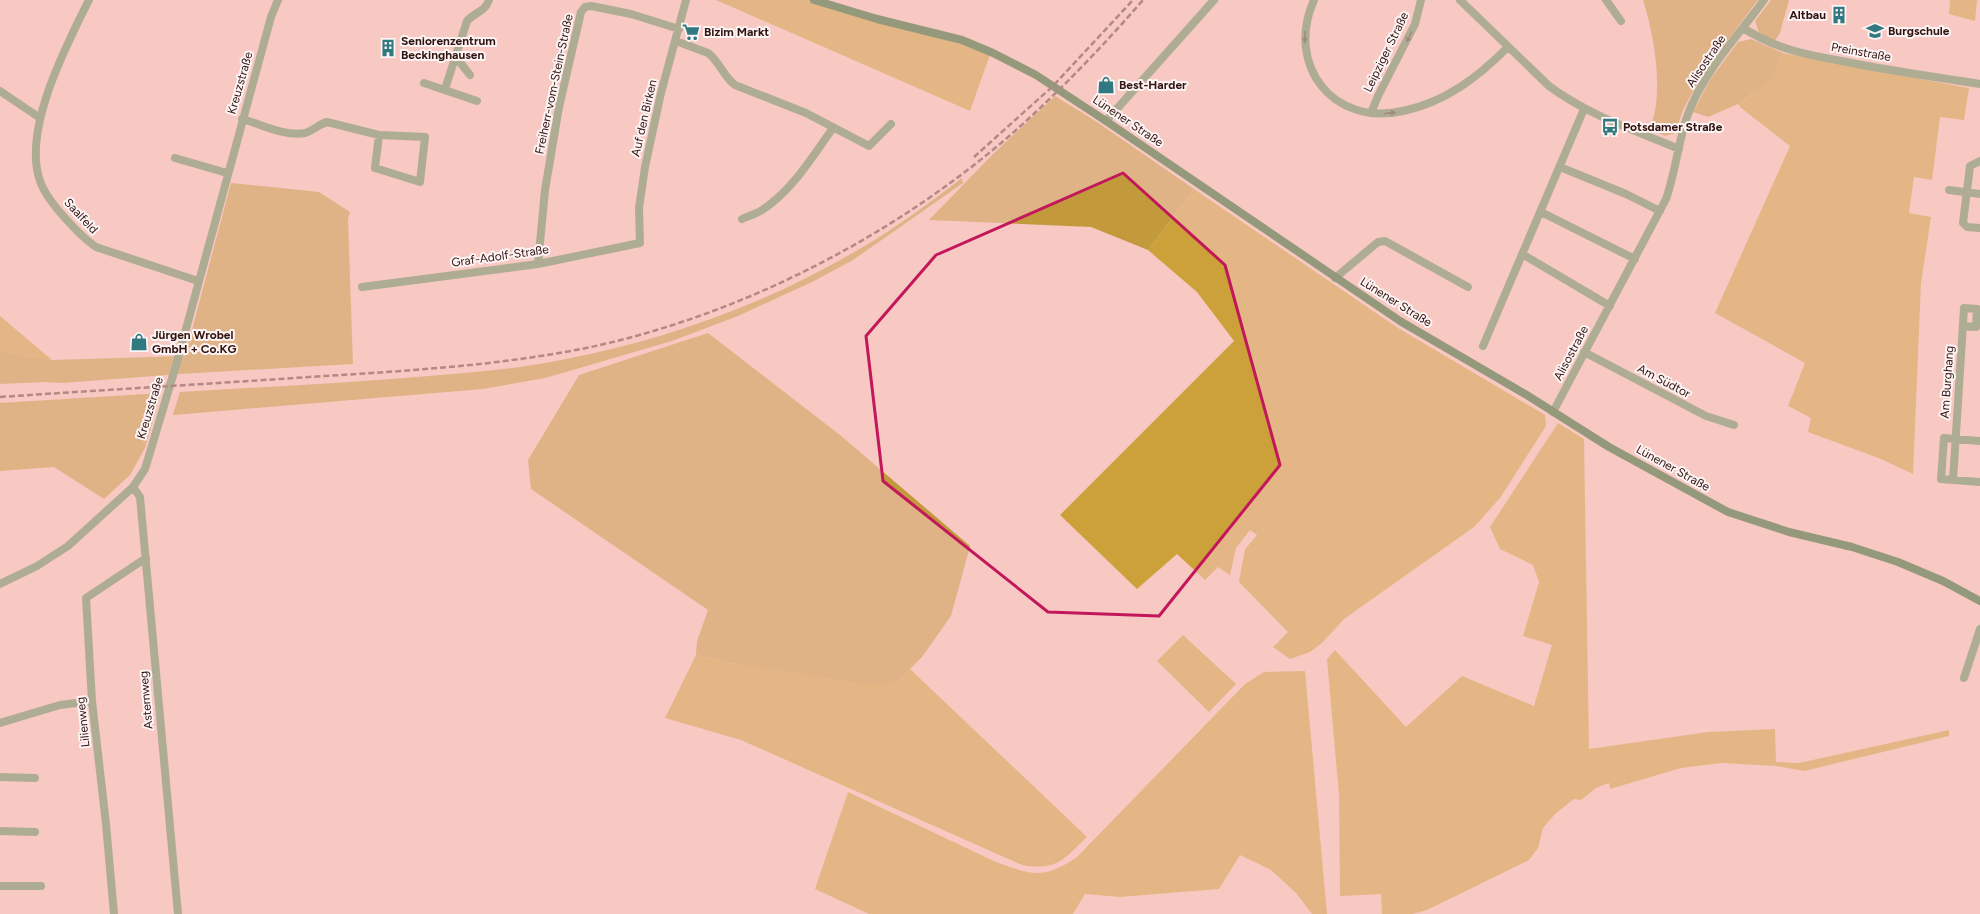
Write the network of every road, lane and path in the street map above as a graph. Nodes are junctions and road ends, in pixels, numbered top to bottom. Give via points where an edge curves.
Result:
1 (90, 0) edge
2 (278, 0) edge
3 (489, 0) edge
4 (686, 0) edge
5 (814, 0) edge
6 (1214, 0) edge
7 (1314, 0) edge
8 (1421, 0) edge
9 (1460, 0) edge
10 (1606, 0) edge
11 (1764, 0) edge
12 (1621, 21) dead end
13 (1743, 28) junction
14 (679, 29) junction
15 (676, 41) junction
16 (1508, 47) junction
17 (455, 56) junction
18 (470, 75) dead end
19 (424, 82) dead end
20 (1980, 84) edge
21 (445, 89) junction
22 (0, 92) edge
23 (478, 101) dead end
24 (1584, 109) junction
25 (1371, 113) junction
26 (40, 118) junction
27 (242, 119) junction
28 (1106, 121) junction
29 (891, 124) dead end
30 (833, 128) junction
31 (379, 135) junction
32 (1679, 149) junction
33 (175, 158) dead end
34 (1980, 162) edge
35 (1560, 167) junction
36 (227, 173) junction
37 (1949, 190) dead end
38 (1967, 192) junction
39 (1980, 194) edge
40 (1660, 211) junction
41 (1541, 212) junction
42 (742, 219) dead end
43 (1980, 228) edge
44 (640, 243) joint
45 (1522, 254) junction
46 (1635, 259) junction
47 (538, 264) junction
48 (1335, 278) junction
49 (198, 281) junction
50 (362, 287) dead end
51 (1468, 287) dead end
52 (1610, 306) junction
53 (1963, 326) dead end
54 (1483, 346) dead end
55 (1584, 352) junction
56 (1554, 412) junction
57 (1734, 426) dead end
58 (1956, 439) junction
59 (1980, 440) edge
60 (1953, 480) junction
61 (1980, 482) edge
62 (133, 487) junction
63 (146, 558) junction
64 (0, 584) edge
65 (1980, 601) edge
66 (1980, 629) edge
67 (1964, 678) dead end
68 (92, 701) junction
69 (0, 724) edge
70 (0, 777) edge
71 (35, 778) dead end
72 (0, 831) edge
73 (35, 832) dead end
74 (0, 886) edge
75 (41, 886) dead end
76 (114, 914) edge
77 (178, 914) edge

1 - 26 street, Saalfeld via 61,59
2 - 27 street, Kreuzstraße
3 - 17 street via 482,12 473,15 467,21
4 - 14 street, Auf den Birken
5 - 28 main road, Lünener Straße via 975,44 1036,75
6 - 28 street
7 -> 25 street via 1307,20 1304,44 1317,82 1344,105
8 -> 25 street, Leipziger Straße via 1415,24
9 - 16 street
10 - 12 street
11 - 13 street, Alisostraße
13 - 20 street, Preinstraße via 1780,48 1860,65
13 - 32 street, Alisostraße via 1706,78 1696,96 1688,114
14 - 15 street, Auf den Birken
14 - 47 street, Freiherr-vom-Stein-Straße via 631,14 591,6 585,7 581,12 556,122 545,190
15 - 30 street via 713,56 723,73 735,85 806,113
15 - 44 street, Auf den Birken via 661,93 645,167 640,208
16 - 24 street via 1549,86
25 -> 16 street via 1403,112 1438,100 1459,89
17 - 18 street
17 - 21 street
19 - 21 street
21 - 23 street
22 - 26 street
24 - 32 street
24 - 35 street
26 - 49 street, Saalfeld via 36,155 40,180 45,193 56,208 84,240 104,251
27 - 31 street via 288,133 304,133 327,122
27 - 36 street, Kreuzstraße
28 - 48 main road, Lünener Straße
29 - 30 street via 869,146
30 - 42 street via 805,167 777,198 761,211
31 - 31 street via 425,137 420,182 375,168
32 - 40 street, Alisostraße via 1670,186
33 - 36 street
34 - 38 street via 1970,166
35 - 40 street
35 - 41 street
36 - 49 street, Kreuzstraße
37 - 38 street
38 - 39 street
38 - 43 street via 1963,223 1966,227
40 - 46 street, Alisostraße
41 - 45 street
41 - 46 street
44 - 47 street, Graf-Adolf-Straße
45 - 52 street
45 - 54 street
46 - 52 street, Alisostraße
47 - 50 street, Graf-Adolf-Straße
48 - 51 street via 1378,242 1385,241
48 - 56 main road, Lünener Straße
49 - 62 street, Kreuzstraße via 145,468
52 - 55 street, Alisostraße
53 - 58 street, Am Burghang
55 - 56 street, Alisostraße
55 - 57 street, Am Südtor via 1706,416
56 - 65 main road, Lünener Straße via 1609,447 1728,512 1898,562 1943,581
58 - 59 street
58 - 60 street, Am Burghang
58 - 60 street via 1944,438 1942,459 1941,479
60 - 61 street
62 - 63 street, Asternweg via 140,497
62 - 64 street, Kreuzstraße via 68,546 37,566
63 - 68 street, Lilienweg via 86,598
63 - 77 street, Asternweg
66 - 67 street
68 - 69 street via 60,705
68 - 76 street, Lilienweg
70 - 71 street
72 - 73 street
74 - 75 street

